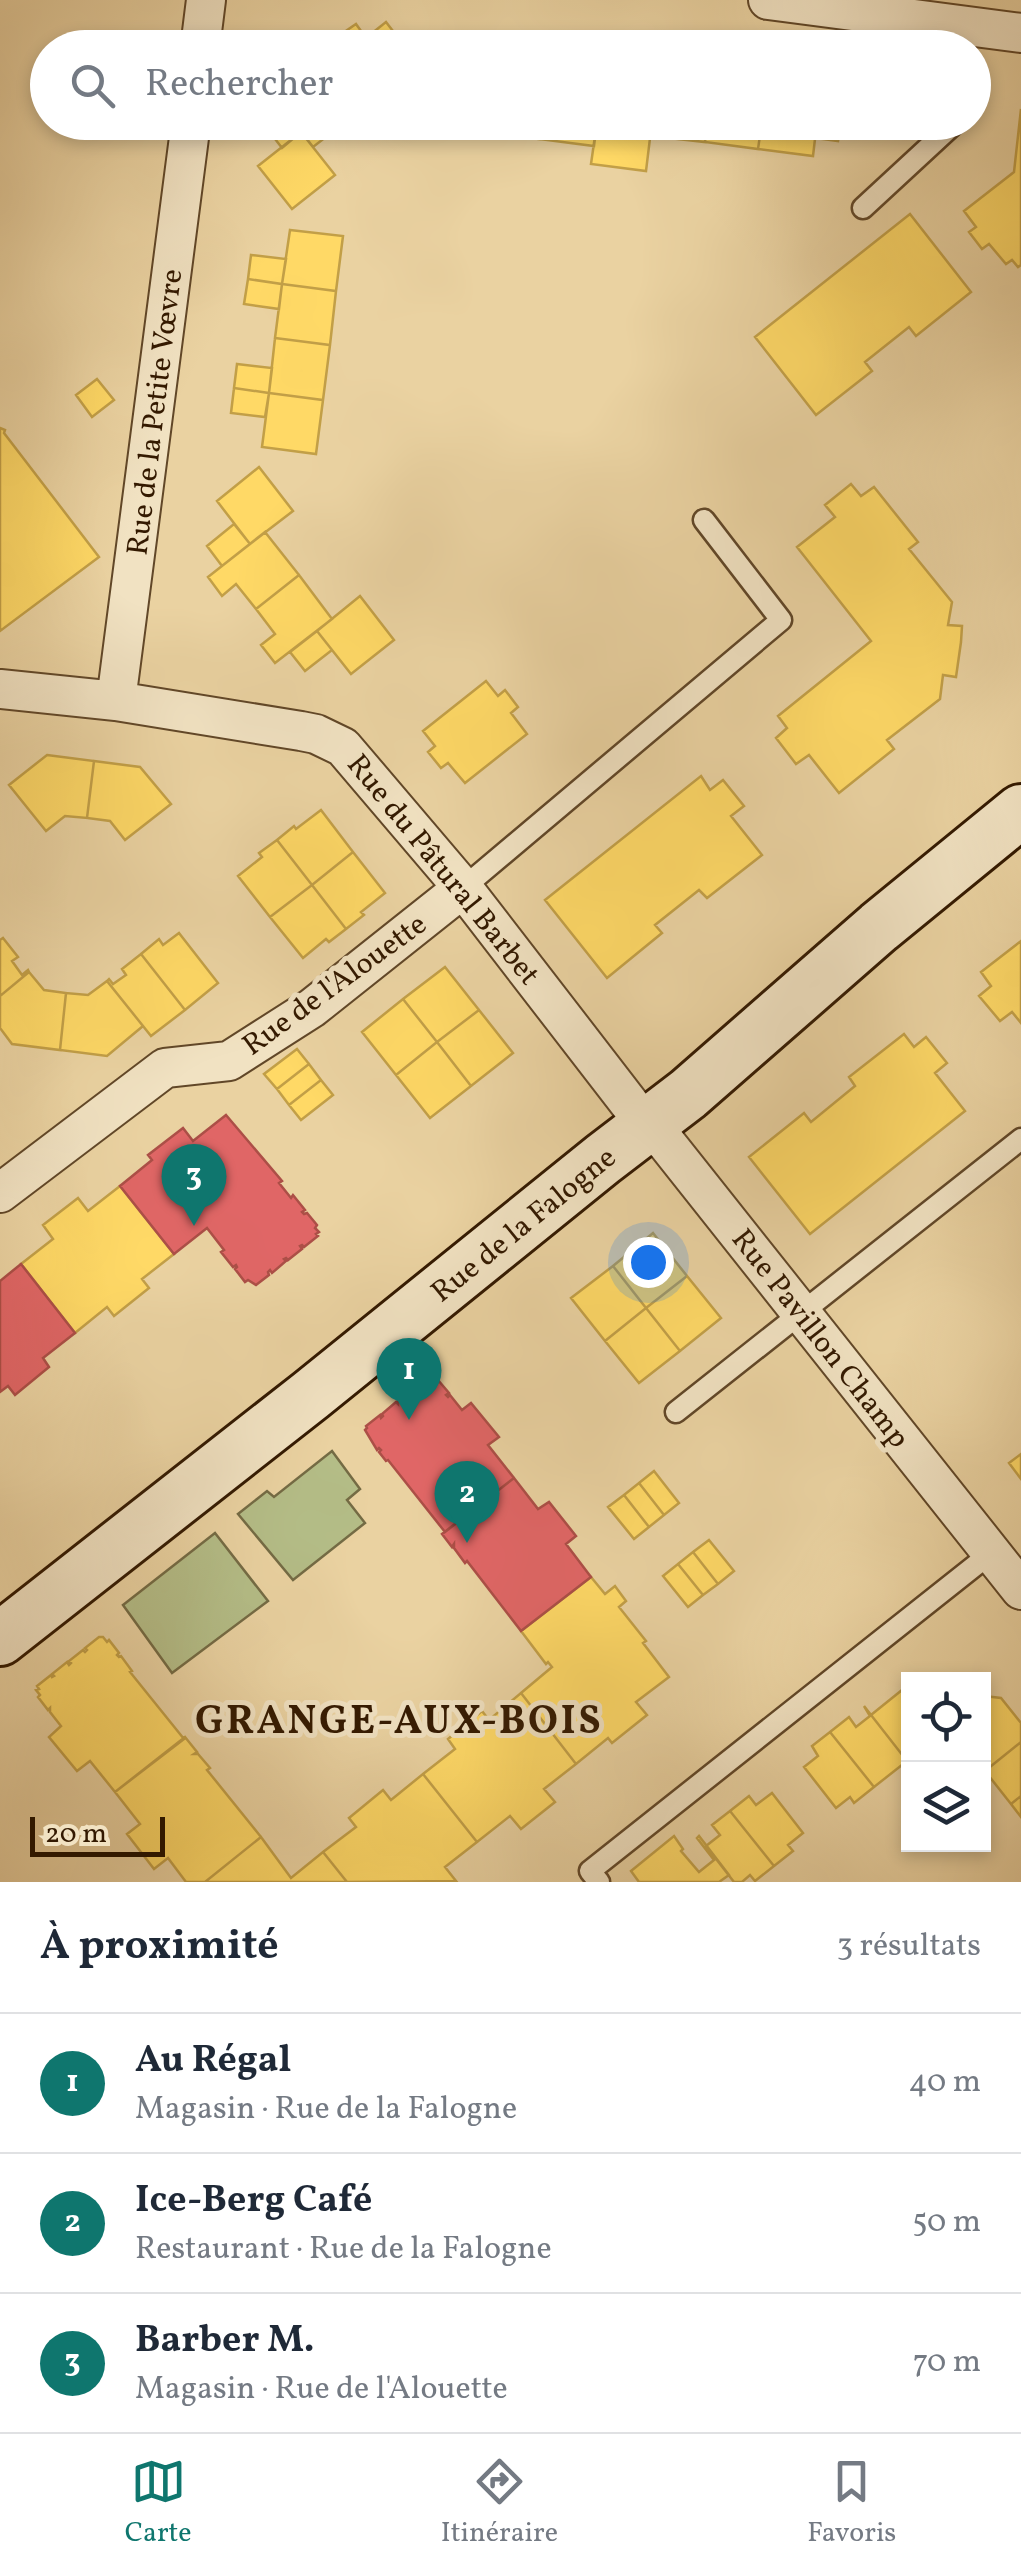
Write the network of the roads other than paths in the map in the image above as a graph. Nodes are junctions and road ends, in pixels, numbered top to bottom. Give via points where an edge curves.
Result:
1 (206, 0) edge
2 (768, 0) edge
3 (202, 30) edge
4 (931, 30) edge
5 (1021, 33) edge
6 (991, 35) edge
7 (188, 140) edge
8 (937, 140) edge
9 (863, 208) dead end
10 (704, 520) dead end
11 (0, 689) edge
12 (116, 702) junction
13 (1011, 823) edge
14 (462, 888) junction
15 (649, 1126) junction
16 (1021, 1139) edge
17 (0, 1193) edge
18 (801, 1312) junction
19 (676, 1412) dead end
20 (992, 1553) junction
21 (1021, 1590) edge
22 (0, 1639) edge
23 (599, 1882) edge

1 - 3 street
2 - 4 street
5 - 6 street
7 - 12 street, Rue de la Petite Vœvre
8 - 9 lane
10 - 14 lane via 782,620
11 - 12 street, Rue du Pâtural Barbet
12 - 14 street, Rue du Pâtural Barbet via 329,739 353,757
13 - 15 street, Rue de la Falogne via 878,927
14 - 15 street, Rue du Pâtural Barbet
14 - 17 street, Rue de l'Alouette via 312,1008 230,1061 165,1068
15 - 18 street, Rue Pavillon Champ
15 - 22 street, Rue de la Falogne
16 - 18 lane
18 - 19 lane
18 - 20 street, Rue Pavillon Champ
20 - 21 street, Rue Pavillon Champ
20 - 23 lane via 590,1871

